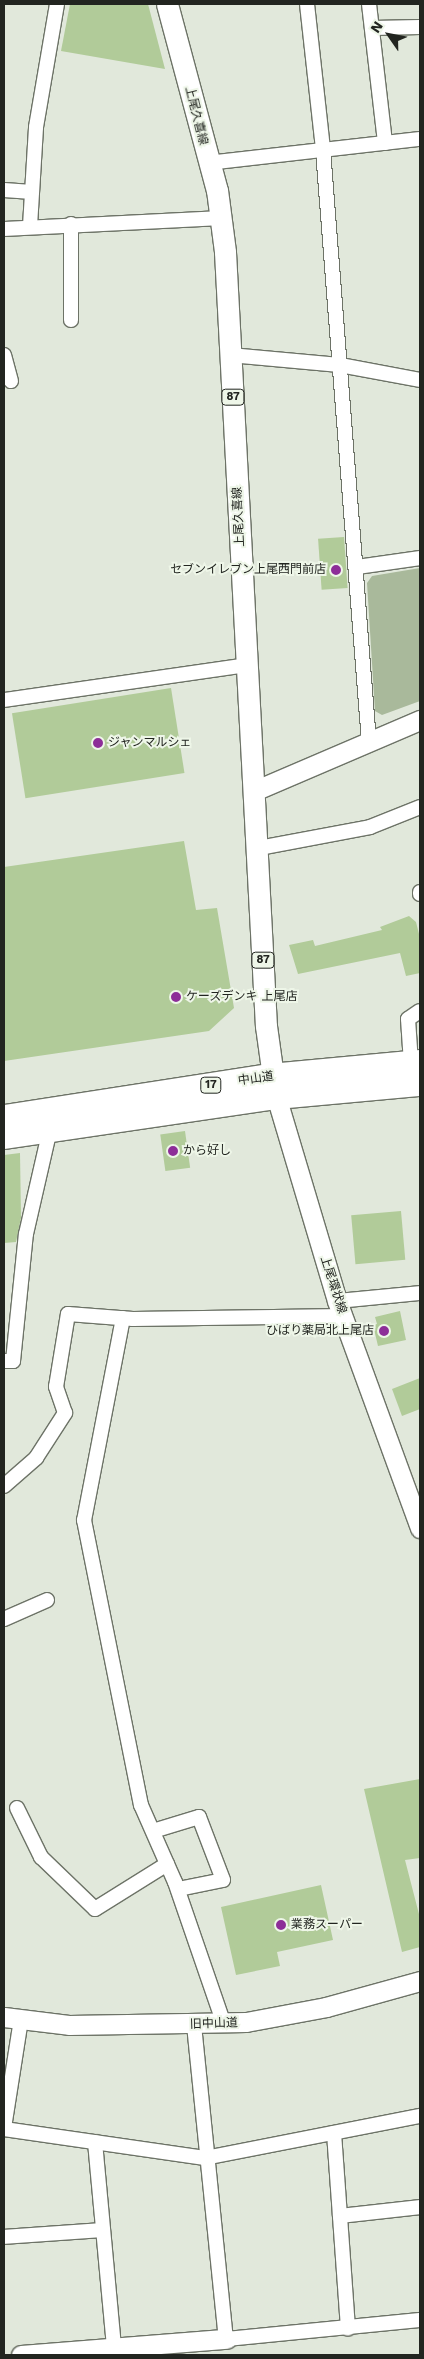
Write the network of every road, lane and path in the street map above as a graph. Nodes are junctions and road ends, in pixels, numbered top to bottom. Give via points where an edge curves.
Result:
1 (57, 4) edge
2 (167, 4) edge
3 (306, 4) edge
4 (369, 4) edge
5 (420, 27) edge
6 (372, 28) junction
7 (420, 139) edge
8 (385, 143) junction
9 (323, 150) junction
10 (208, 163) junction
11 (4, 190) edge
12 (32, 192) junction
13 (220, 218) junction
14 (71, 224) junction
15 (30, 226) junction
16 (4, 229) edge
17 (71, 320) dead end
18 (4, 355) edge
19 (230, 355) junction
20 (340, 364) junction
21 (420, 380) edge
22 (10, 381) dead end
23 (420, 558) edge
24 (357, 567) junction
25 (246, 665) junction
26 (4, 700) edge
27 (420, 720) edge
28 (368, 742) junction
29 (254, 795) junction
30 (420, 807) edge
31 (259, 848) junction
32 (420, 1011) edge
33 (417, 1069) edge
34 (273, 1086) junction
35 (4, 1117) edge
36 (50, 1130) junction
37 (4, 1136) edge
38 (420, 1294) edge
39 (340, 1309) junction
40 (123, 1318) junction
41 (4, 1361) edge
42 (4, 1486) edge
43 (420, 1528) edge
44 (47, 1600) dead end
45 (4, 1619) edge
46 (17, 1808) dead end
47 (153, 1831) junction
48 (167, 1864) junction
49 (178, 1889) junction
50 (420, 1981) edge
51 (13, 2018) edge
52 (224, 2024) junction
53 (194, 2025) junction
54 (420, 2116) edge
55 (4, 2128) edge
56 (334, 2133) junction
57 (94, 2142) junction
58 (205, 2158) junction
59 (420, 2207) edge
60 (340, 2216) junction
61 (103, 2230) junction
62 (4, 2237) edge
63 (420, 2320) edge
64 (348, 2328) junction
65 (226, 2339) junction
66 (114, 2347) junction
67 (20, 2355) edge

1 - 12 street via 36,127
2 - 10 main road, 上尾久喜線 / 87
3 - 9 street
4 - 6 street
5 - 6 street
6 - 8 street
7 - 8 street
8 - 9 street
9 - 10 street
9 - 20 street
10 - 13 main road, 上尾久喜線 / 87 via 217,190
11 - 12 street
12 - 15 street
13 - 14 street
13 - 19 main road, 上尾久喜線 / 87 via 226,252
14 - 15 street
14 - 17 street
15 - 16 street
18 - 22 street
19 - 20 street
19 - 25 main road, 上尾久喜線 / 87
20 - 21 street
20 - 24 street
23 - 24 street
24 - 28 street
25 - 26 street
25 - 29 main road, 上尾久喜線 / 87
27 - 28 main road
28 - 29 main road
29 - 31 main road, 上尾久喜線 / 87
30 - 31 street via 370,827
31 - 34 main road, 上尾久喜線 / 87
32 - 33 street via 408,1018
33 - 34 highway, 中山道 / 17
34 - 35 highway, 中山道 / 17
34 - 36 highway, 中山道 / 17
34 - 39 main road, 上尾環状線
36 - 37 highway, 中山道 / 17
36 - 41 street via 26,1234 13,1361
38 - 39 street
39 - 40 street
39 - 43 main road, 上尾環状線
40 - 42 street via 68,1314 56,1387 65,1413 36,1458
40 - 47 street via 84,1520 141,1805
44 - 45 street
46 - 48 street via 41,1857 95,1909
47 - 48 street
47 - 49 street via 199,1817 222,1880
48 - 49 street
49 - 52 street
50 - 52 main road, 旧中山道 via 326,2007
51 - 53 main road, 旧中山道 via 69,2025
51 - 55 street
52 - 53 main road, 旧中山道
53 - 58 street
54 - 56 street
55 - 57 street
56 - 58 street
56 - 60 street
57 - 58 street
57 - 61 street
58 - 65 street
59 - 60 street
60 - 64 street
61 - 62 street
61 - 66 street
63 - 64 street
64 - 65 street
65 - 66 main road
66 - 67 main road

